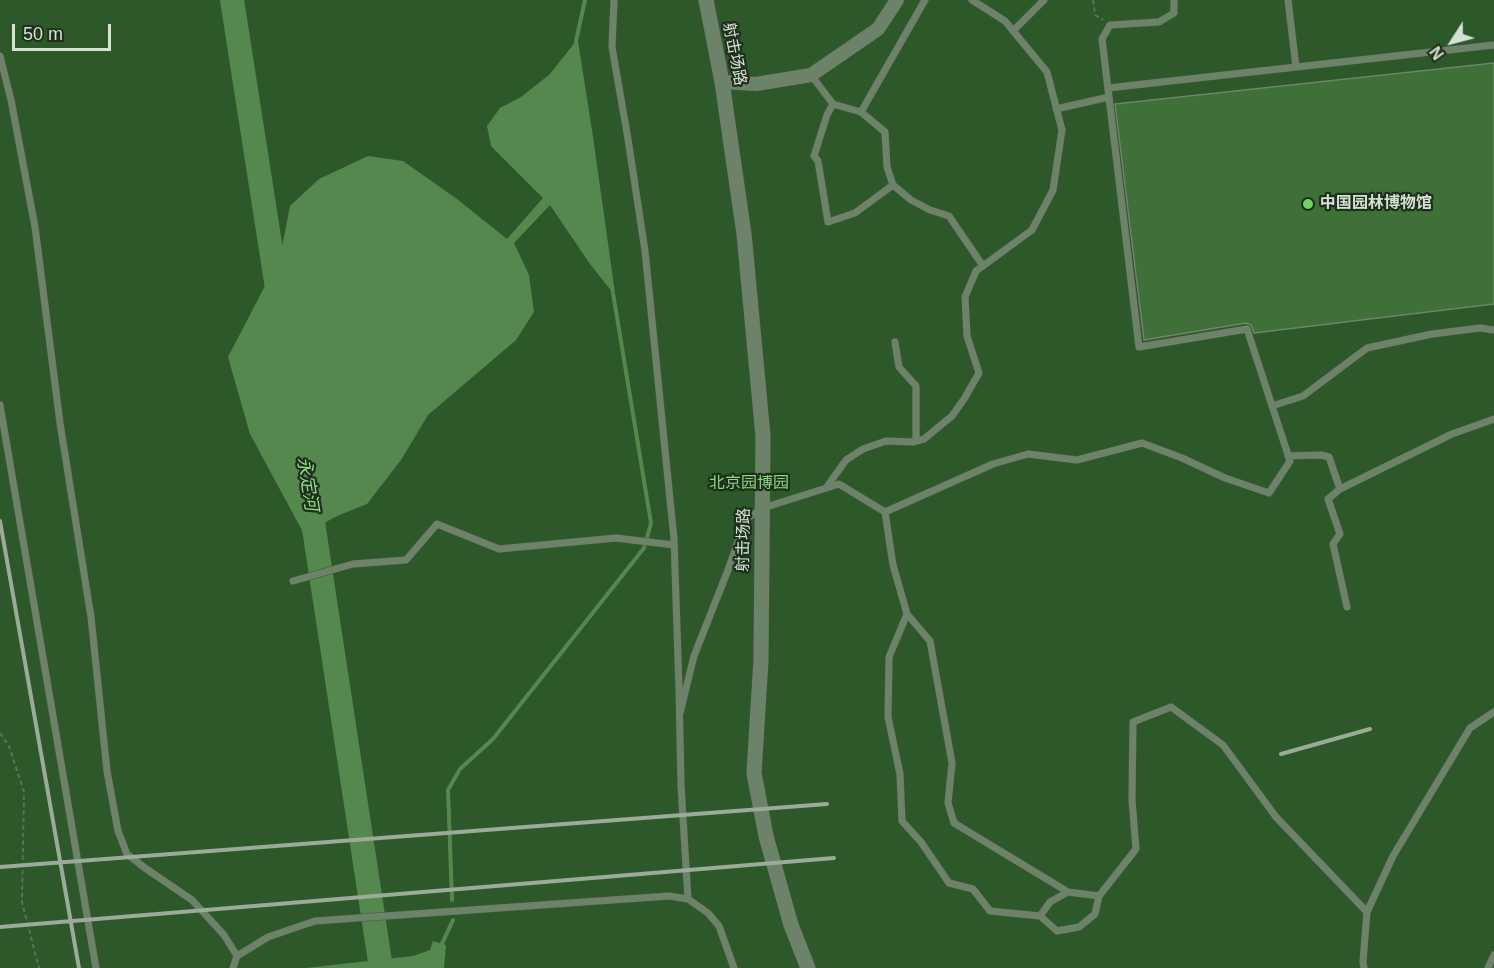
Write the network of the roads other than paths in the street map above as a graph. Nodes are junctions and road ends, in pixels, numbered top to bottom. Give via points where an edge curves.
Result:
1 (614, 0) edge
2 (706, 0) edge
3 (897, 0) edge
4 (925, 0) edge
5 (972, 0) edge
6 (1044, 0) edge
7 (1174, 0) edge
8 (1288, 0) edge
9 (1013, 31) junction
10 (1494, 45) edge
11 (0, 56) edge
12 (1296, 67) junction
13 (811, 75) junction
14 (722, 82) junction
15 (1109, 92) junction
16 (833, 104) junction
17 (1056, 109) junction
18 (861, 112) junction
19 (893, 185) junction
20 (983, 267) junction
21 (1494, 330) edge
22 (895, 342) dead end
23 (0, 405) edge
24 (1272, 406) junction
25 (1494, 419) edge
26 (916, 441) junction
27 (1288, 456) junction
28 (825, 488) junction
29 (1340, 489) junction
30 (762, 508) junction
31 (885, 512) junction
32 (674, 545) junction
33 (293, 581) dead end
34 (1347, 607) dead end
35 (907, 614) junction
36 (1494, 712) edge
37 (680, 713) junction
38 (1068, 892) junction
39 (1099, 896) junction
40 (688, 898) junction
41 (1367, 912) junction
42 (1040, 916) junction
43 (1494, 955) edge
44 (237, 956) junction
45 (1489, 967) edge
46 (96, 968) edge
47 (233, 968) edge
48 (734, 968) edge
49 (808, 968) edge
50 (1364, 968) edge

1 - 32 lane via 612,47 645,252
2 - 14 street, 射击场路
3 - 13 street via 878,29
4 - 18 lane
5 - 9 lane via 1005,21
6 - 9 lane
7 - 15 lane via 1174,13 1158,22 1110,26 1102,39
8 - 12 lane
9 - 17 lane via 1047,72
10 - 12 lane
11 - 44 lane via 35,226 118,831 127,854 192,900 224,934
12 - 15 lane
13 - 14 street via 756,84
13 - 16 lane
14 - 30 street, 射击场路 via 744,234 762,424
15 - 17 lane
15 - 24 lane via 1139,348 1247,329
16 - 18 lane
16 - 19 lane via 814,156 828,222 855,213
17 - 20 lane via 1062,130 1053,190 1032,230
18 - 19 lane via 885,132 887,167
19 - 20 lane via 911,200 949,216
20 - 26 lane via 976,271 965,297 967,336 979,373 952,416
21 - 24 lane via 1432,334 1367,348 1303,396
22 - 26 lane via 899,367 916,386
23 - 46 lane
24 - 27 lane
25 - 29 lane via 1452,434
26 - 28 lane via 886,441 863,449 846,460
27 - 29 lane via 1329,457
27 - 31 lane via 1290,461 1269,493 1142,443 1077,460 1028,454 993,464
28 - 30 lane
28 - 31 lane via 839,484
29 - 34 lane via 1328,499 1340,534 1332,544
30 - 37 lane via 746,519 694,656
30 - 49 street, 射击场路 via 761,660 754,773 791,925
31 - 35 lane via 893,565
32 - 33 lane via 616,538 499,549 437,524 406,560 353,564
32 - 37 lane
35 - 38 lane via 930,641 952,763 948,803 954,823
35 - 42 lane via 889,657 888,717 900,774 902,821 949,883 973,889 990,911
36 - 41 lane via 1470,728 1393,856
37 - 40 lane
38 - 39 lane
38 - 42 lane via 1050,902
39 - 41 lane via 1136,849 1133,722 1171,707 1223,745 1276,817
39 - 42 lane via 1095,914 1079,927 1057,931
40 - 44 lane via 669,896 315,921 268,937
40 - 48 lane via 719,926
41 - 50 lane
43 - 45 lane
44 - 47 lane

